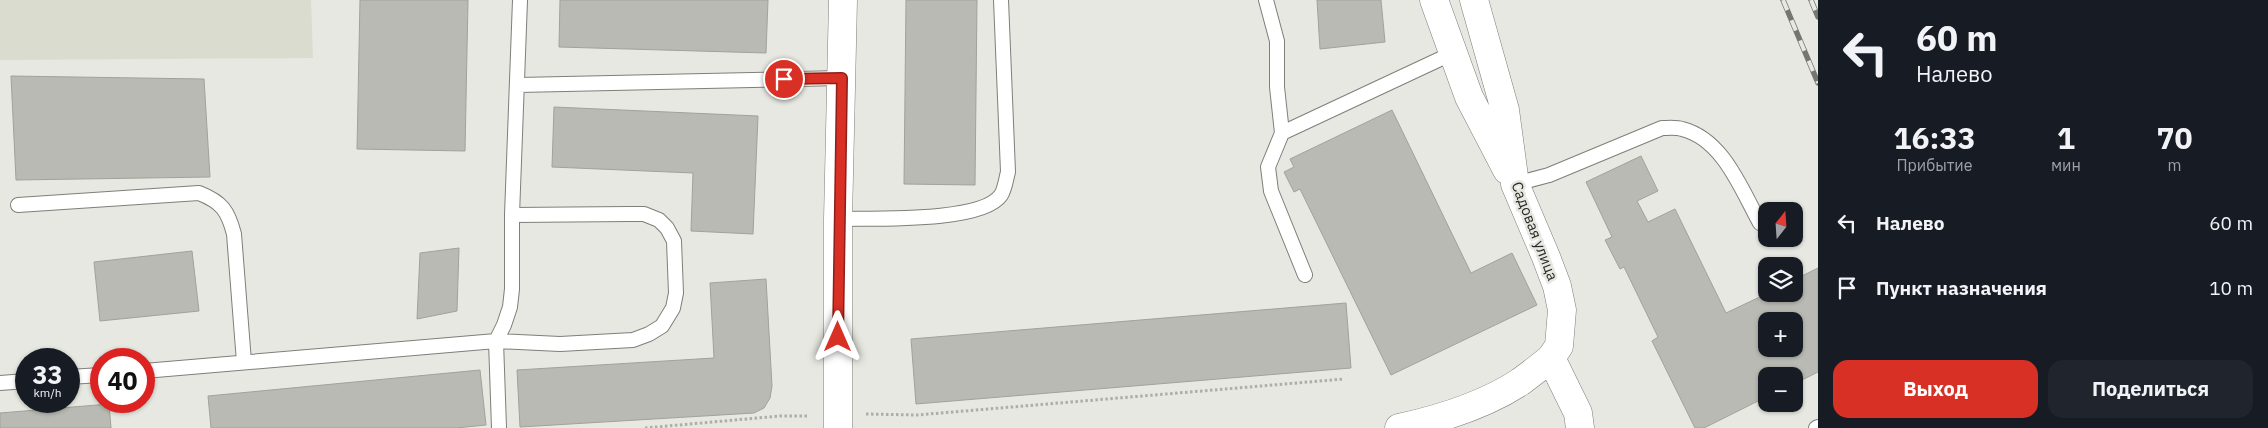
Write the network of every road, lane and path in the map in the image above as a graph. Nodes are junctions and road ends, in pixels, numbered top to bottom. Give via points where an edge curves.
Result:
1 (520, 0) edge
2 (843, 0) edge
3 (1001, 0) edge
4 (1266, 0) edge
5 (1434, 0) edge
6 (1474, 0) edge
7 (1453, 53) junction
8 (842, 78) junction
9 (518, 85) junction
10 (1282, 133) junction
11 (1514, 184) junction
12 (18, 204) dead end
13 (512, 215) junction
14 (838, 219) junction
15 (1758, 219) edge
16 (1305, 275) dead end
17 (496, 341) junction
18 (1551, 358) junction
19 (244, 362) junction
20 (155, 370) edge
21 (1344, 379) dead end
22 (15, 382) edge
23 (0, 383) edge
24 (838, 422) edge
25 (498, 428) edge
26 (646, 428) edge
27 (1399, 428) edge
28 (1580, 428) edge

1 - 9 lane
2 - 8 street
3 - 14 lane via 1008,172 1001,195 980,209 953,215
4 - 10 lane via 1277,41
5 - 7 street
6 - 11 street, Садовая улица via 1506,110
7 - 10 lane
7 - 11 street via 1469,97
8 - 9 lane
8 - 14 street
9 - 13 lane
10 - 16 lane via 1268,167 1271,191
11 - 15 lane via 1549,175 1662,128 1681,128 1708,141 1722,156
11 - 18 street, Садовая улица via 1557,286 1562,310 1559,346
12 - 19 lane via 199,192 211,197 229,216 234,234
13 - 17 lane via 510,307
13 - 17 lane via 644,214 659,220 674,241 676,293 673,308 662,326 633,340 560,344
14 - 24 street
17 - 19 lane
17 - 25 lane
18 - 27 street via 1519,383 1491,397 1428,422
18 - 28 street via 1578,413
19 - 20 lane
21 - 24 path via 917,415 882,413
22 - 23 lane
24 - 26 path via 780,416

